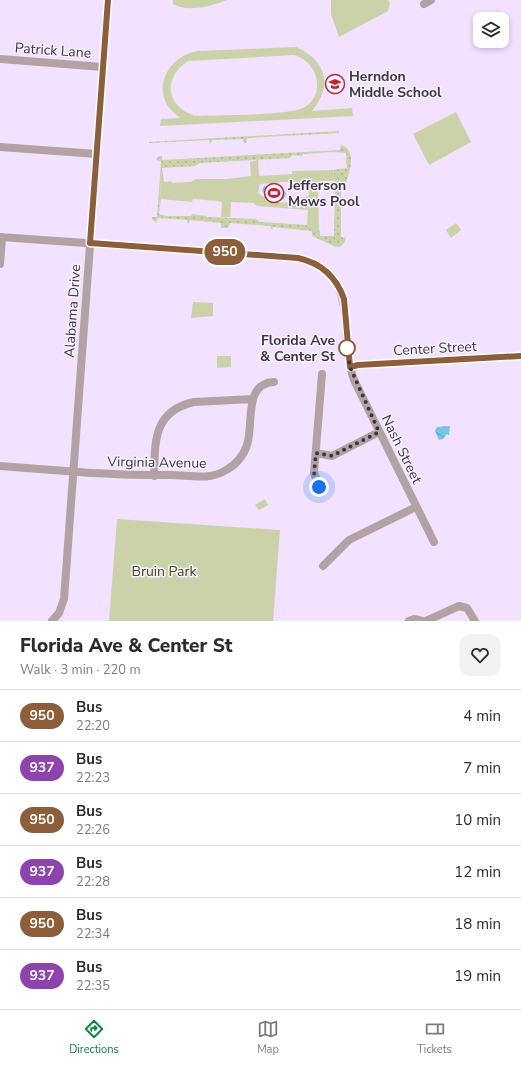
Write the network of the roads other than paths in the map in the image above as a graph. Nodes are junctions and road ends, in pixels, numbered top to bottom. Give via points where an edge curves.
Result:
1 (108, 0) edge
2 (0, 60) edge
3 (103, 67) junction
4 (0, 147) edge
5 (97, 154) junction
6 (1, 237) edge
7 (90, 243) junction
8 (0, 264) edge
9 (521, 356) edge
10 (350, 367) junction
11 (322, 374) dead end
12 (274, 382) dead end
13 (253, 399) junction
14 (379, 432) junction
15 (316, 453) junction
16 (0, 466) edge
17 (74, 472) junction
18 (154, 476) junction
19 (321, 491) dead end
20 (416, 507) junction
21 (434, 542) dead end
22 (323, 566) dead end
23 (52, 621) edge
24 (409, 621) edge
25 (422, 621) edge
26 (426, 621) edge
27 (475, 621) edge

1 - 3 street, Alabama Drive
2 - 3 street, Patrick Lane
3 - 5 street, Alabama Drive
4 - 5 street
5 - 7 street, Alabama Drive
6 - 7 street, Nash Street
6 - 8 street
7 - 10 street, Nash Street via 298,258 315,263 331,275 341,290
7 - 17 street, Alabama Drive
9 - 10 street, Center Street
10 - 14 street, Nash Street
11 - 15 street
12 - 13 street via 260,386
13 - 18 street via 194,402 171,412 157,432
13 - 18 street, Virginia Avenue via 247,445 234,465 211,476
14 - 15 street via 332,456
14 - 20 street, Nash Street
15 - 19 street via 314,473
16 - 17 street, Virginia Avenue
17 - 18 street, Virginia Avenue
17 - 23 street, Alabama Drive via 64,599 59,613
20 - 21 street, Nash Street
20 - 22 street via 349,540
24 - 25 street
26 - 27 street via 459,606 467,608

